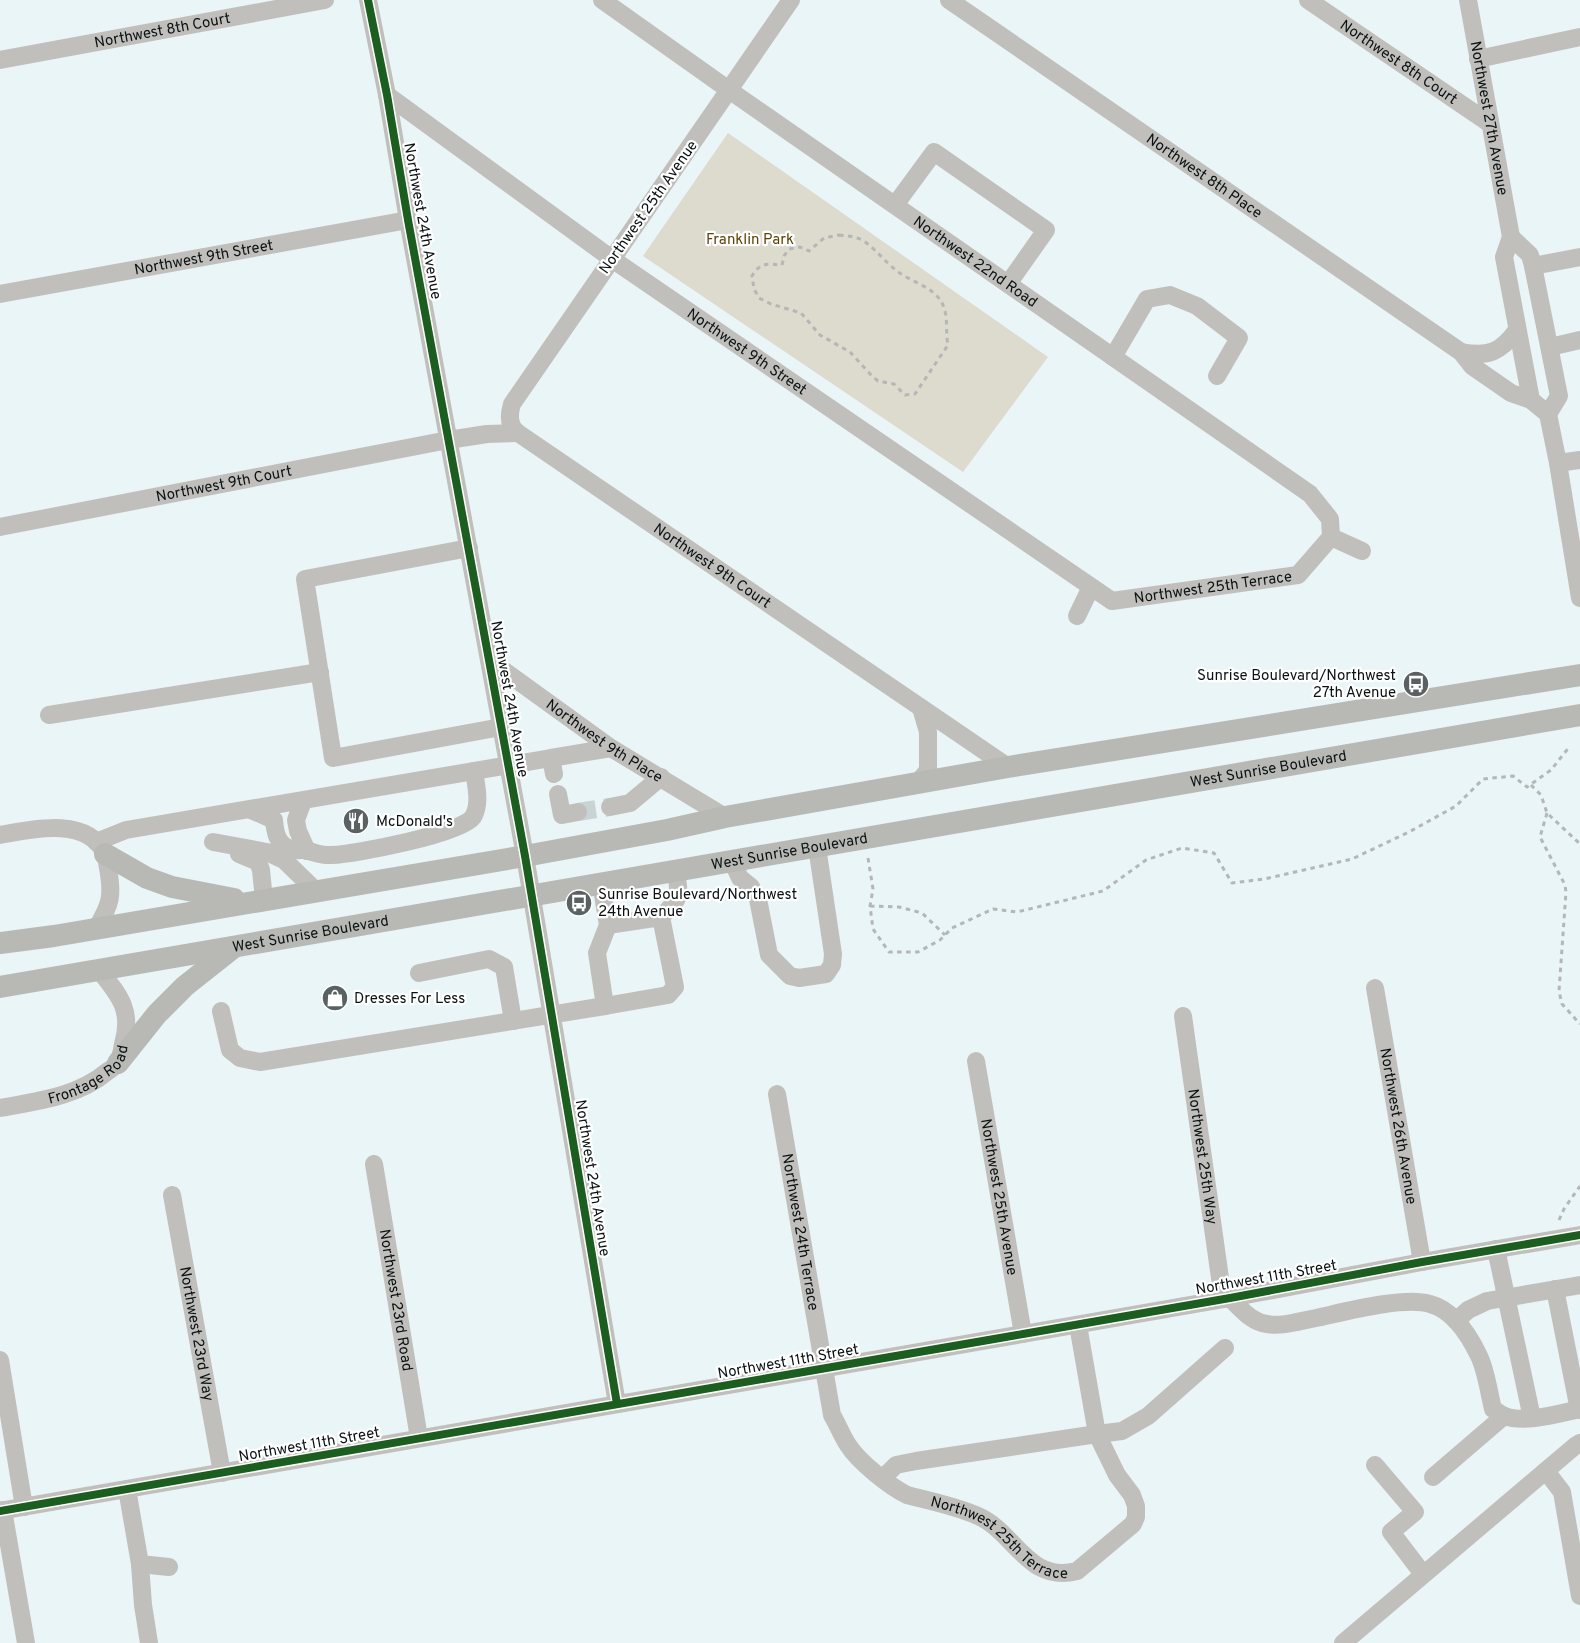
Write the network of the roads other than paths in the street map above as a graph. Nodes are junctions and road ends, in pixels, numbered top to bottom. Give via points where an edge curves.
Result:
1 (325, 0) edge
2 (368, 0) edge
3 (602, 0) edge
4 (791, 0) edge
5 (949, 0) edge
6 (1308, 0) edge
7 (1468, 0) edge
8 (1580, 37) edge
9 (1478, 59) junction
10 (0, 60) edge
11 (729, 90) junction
12 (387, 95) junction
13 (1490, 123) junction
14 (894, 205) junction
15 (408, 220) junction
16 (1511, 237) junction
17 (1580, 257) edge
18 (612, 259) junction
19 (1533, 266) junction
20 (1008, 284) junction
21 (0, 294) edge
22 (1517, 330) junction
23 (1580, 340) edge
24 (1550, 347) junction
25 (1461, 352) junction
26 (1113, 357) junction
27 (1217, 376) dead end
28 (1531, 400) junction
29 (511, 410) junction
30 (1548, 414) junction
31 (518, 433) junction
32 (457, 439) junction
33 (1580, 460) edge
34 (1558, 463) junction
35 (0, 527) edge
36 (1331, 537) junction
37 (469, 548) junction
38 (1362, 551) dead end
39 (1091, 587) junction
40 (1580, 598) edge
41 (1112, 602) joint
42 (1077, 616) dead end
43 (489, 660) junction
44 (320, 672) junction
45 (1580, 675) edge
46 (921, 708) junction
47 (50, 716) dead end
48 (1580, 716) edge
49 (501, 727) junction
50 (611, 748) junction
51 (508, 765) junction
52 (1008, 767) junction
53 (474, 771) junction
54 (661, 777) junction
55 (917, 784) junction
56 (558, 794) dead end
57 (303, 801) junction
58 (285, 804) junction
59 (610, 807) tunnel mouth
60 (250, 810) junction
61 (578, 812) tunnel mouth
62 (207, 817) junction
63 (725, 817) junction
64 (274, 820) junction
65 (0, 835) edge
66 (213, 842) junction
67 (817, 847) junction
68 (101, 848) junction
69 (307, 850) junction
70 (525, 856) junction
71 (732, 861) junction
72 (676, 871) junction
73 (601, 883) junction
74 (316, 891) junction
75 (532, 895) junction
76 (257, 901) junction
77 (661, 917) junction
78 (608, 925) junction
79 (96, 929) junction
80 (0, 943) edge
81 (234, 946) junction
82 (99, 970) junction
83 (419, 973) dead end
84 (0, 987) edge
85 (1375, 988) dead end
86 (605, 1006) junction
87 (221, 1011) dead end
88 (552, 1015) junction
89 (1183, 1016) dead end
90 (513, 1021) junction
91 (976, 1061) dead end
92 (118, 1063) junction
93 (777, 1094) dead end
94 (0, 1108) edge
95 (374, 1164) dead end
96 (172, 1195) dead end
97 (1580, 1235) edge
98 (1496, 1249) junction
99 (1422, 1262) junction
100 (1580, 1285) edge
101 (1556, 1289) junction
102 (1506, 1298) junction
103 (1226, 1299) junction
104 (1456, 1322) junction
105 (1078, 1325) junction
106 (1023, 1334) junction
107 (1225, 1348) dead end
108 (0, 1360) edge
109 (824, 1368) junction
110 (617, 1404) junction
111 (1579, 1409) edge
112 (1504, 1416) junction
113 (1532, 1418) junction
114 (1097, 1434) junction
115 (419, 1438) junction
116 (1580, 1443) edge
117 (1375, 1465) dead end
118 (1546, 1471) junction
119 (222, 1473) junction
120 (1433, 1477) dead end
121 (883, 1478) junction
122 (127, 1489) junction
123 (24, 1507) junction
124 (1, 1510) edge
125 (140, 1564) junction
126 (169, 1567) dead end
127 (1423, 1574) junction
128 (1580, 1596) edge
129 (26, 1643) edge
130 (149, 1643) edge
131 (1342, 1643) edge

1 - 10 street, Northwest 8th Court
2 - 12 street, Northwest 24th Avenue
3 - 11 street, Northwest 22nd Road
4 - 11 street, Northwest 25th Avenue
5 - 25 street, Northwest 8th Place
6 - 13 street, Northwest 8th Court
7 - 9 street, Northwest 27th Avenue
8 - 9 street
9 - 13 street, Northwest 27th Avenue
11 - 14 street, Northwest 22nd Road
11 - 18 street, Northwest 25th Avenue
12 - 15 street, Northwest 24th Avenue
12 - 18 street, Northwest 9th Street
13 - 16 street, Northwest 27th Avenue
14 - 20 street, Northwest 22nd Road
14 - 20 street via 934,152 953,165 1046,230
15 - 21 street, Northwest 9th Street
15 - 32 street, Northwest 24th Avenue
16 - 19 street via 1530,255
16 - 22 street, Northwest 27th Avenue via 1504,257
17 - 19 street
18 - 29 street, Northwest 25th Avenue
18 - 39 street, Northwest 9th Street
19 - 24 street
20 - 26 street, Northwest 22nd Road
22 - 25 street via 1495,351 1485,355
22 - 28 street, Northwest 27th Avenue
23 - 24 street
24 - 30 street via 1560,396
25 - 28 street, Northwest 8th Place via 1491,380
26 - 27 street via 1147,299 1170,295 1197,306 1239,338
26 - 36 street, Northwest 22nd Road via 1310,494 1330,519
28 - 30 street
29 - 31 street via 510,423
29 - 32 street, Northwest 9th Court
30 - 34 street
31 - 32 street
31 - 46 street, Northwest 9th Court
32 - 35 street, Northwest 9th Court
32 - 37 street, Northwest 24th Avenue
33 - 34 street
34 - 40 street
36 - 38 street
36 - 41 street, Northwest 25th Terrace via 1298,575
37 - 43 street, Northwest 24th Avenue
37 - 44 street via 305,579
39 - 41 street, Northwest 9th Street
39 - 42 street
43 - 49 street, Northwest 24th Avenue
43 - 50 street, Northwest 9th Place
44 - 47 street
44 - 49 street via 333,759
45 - 52 main road
46 - 52 street, Northwest 9th Court
46 - 55 street via 928,732 928,770
48 - 67 main road, West Sunrise Boulevard
49 - 51 street, Northwest 24th Avenue
50 - 51 street via 553,766
50 - 54 street, Northwest 9th Place
51 - 53 street
51 - 70 street, Northwest 24th Avenue
52 - 55 main road
53 - 57 street
53 - 69 street via 477,801 472,817 459,827 411,841 334,855 320,856
54 - 59 street via 630,803
54 - 63 street, Northwest 9th Place
55 - 63 main road
56 - 61 street via 561,815
57 - 58 street
57 - 69 street via 296,820
58 - 60 street
58 - 64 street
60 - 62 street
60 - 64 street
62 - 66 street
62 - 68 street via 126,830
63 - 70 main road
64 - 69 street via 275,835 281,844 292,850
65 - 68 street via 63,827 82,832
66 - 74 street via 267,852 284,860
66 - 76 street via 258,862 261,870
67 - 71 main road, West Sunrise Boulevard
67 - 71 street via 833,954 826,974 790,976 769,955 758,899
68 - 76 main road via 147,878 171,887
68 - 79 street via 111,889 108,909
70 - 74 main road
70 - 75 street, Northwest 24th Avenue
71 - 72 main road, West Sunrise Boulevard
72 - 73 main road, West Sunrise Boulevard
72 - 77 street via 677,901
73 - 75 main road, West Sunrise Boulevard
73 - 78 street
74 - 76 main road
75 - 81 main road, West Sunrise Boulevard
75 - 88 street, Northwest 24th Avenue
76 - 79 main road
77 - 78 street
77 - 86 street via 675,987 668,995
78 - 86 street via 597,953
79 - 80 main road
81 - 82 main road, West Sunrise Boulevard
81 - 92 main road via 185,986
82 - 84 main road, West Sunrise Boulevard
82 - 92 street, Frontage Road via 117,992 125,1010 127,1022
83 - 90 street via 489,959 504,968
85 - 99 street, Northwest 26th Avenue
86 - 88 street
87 - 90 street via 230,1050 240,1058 260,1062
88 - 90 street
88 - 110 street, Northwest 24th Avenue
89 - 103 street, Northwest 25th Way
91 - 106 street, Northwest 25th Avenue
92 - 94 street, Frontage Road via 80,1090
93 - 109 street, Northwest 24th Terrace
95 - 115 street, Northwest 23rd Road
96 - 119 street, Northwest 23rd Way
97 - 98 street, Northwest 11th Street
98 - 99 street, Northwest 11th Street
98 - 102 street
99 - 103 street, Northwest 11th Street
100 - 101 street
101 - 102 street
101 - 111 street
102 - 104 street via 1468,1310
102 - 113 street
103 - 104 street via 1262,1323 1279,1325 1406,1302 1430,1304 1449,1313
103 - 105 street, Northwest 11th Street
104 - 112 street via 1480,1357 1493,1409
105 - 106 street, Northwest 11th Street
105 - 114 street, Northwest 25th Terrace
106 - 109 street, Northwest 11th Street
107 - 114 street via 1148,1416 1122,1431
108 - 123 street
109 - 110 street, Northwest 11th Street
109 - 121 street, Northwest 25th Terrace via 832,1415 849,1447
110 - 115 street, Northwest 11th Street
111 - 113 street
112 - 113 street
112 - 120 street
114 - 121 street via 896,1465
114 - 121 street, Northwest 25th Terrace via 1117,1475 1132,1495 1136,1517 1077,1571 1068,1573 1055,1573 1032,1563 994,1525 979,1516 907,1495
115 - 119 street, Northwest 11th Street
116 - 118 street
117 - 127 street via 1415,1512 1391,1532
118 - 127 street
118 - 128 street via 1562,1491
119 - 122 street, Northwest 11th Street
122 - 123 street, Northwest 11th Street
122 - 125 street
123 - 124 street, Northwest 11th Street
124 - 129 street
125 - 126 street
125 - 130 street
127 - 131 street

